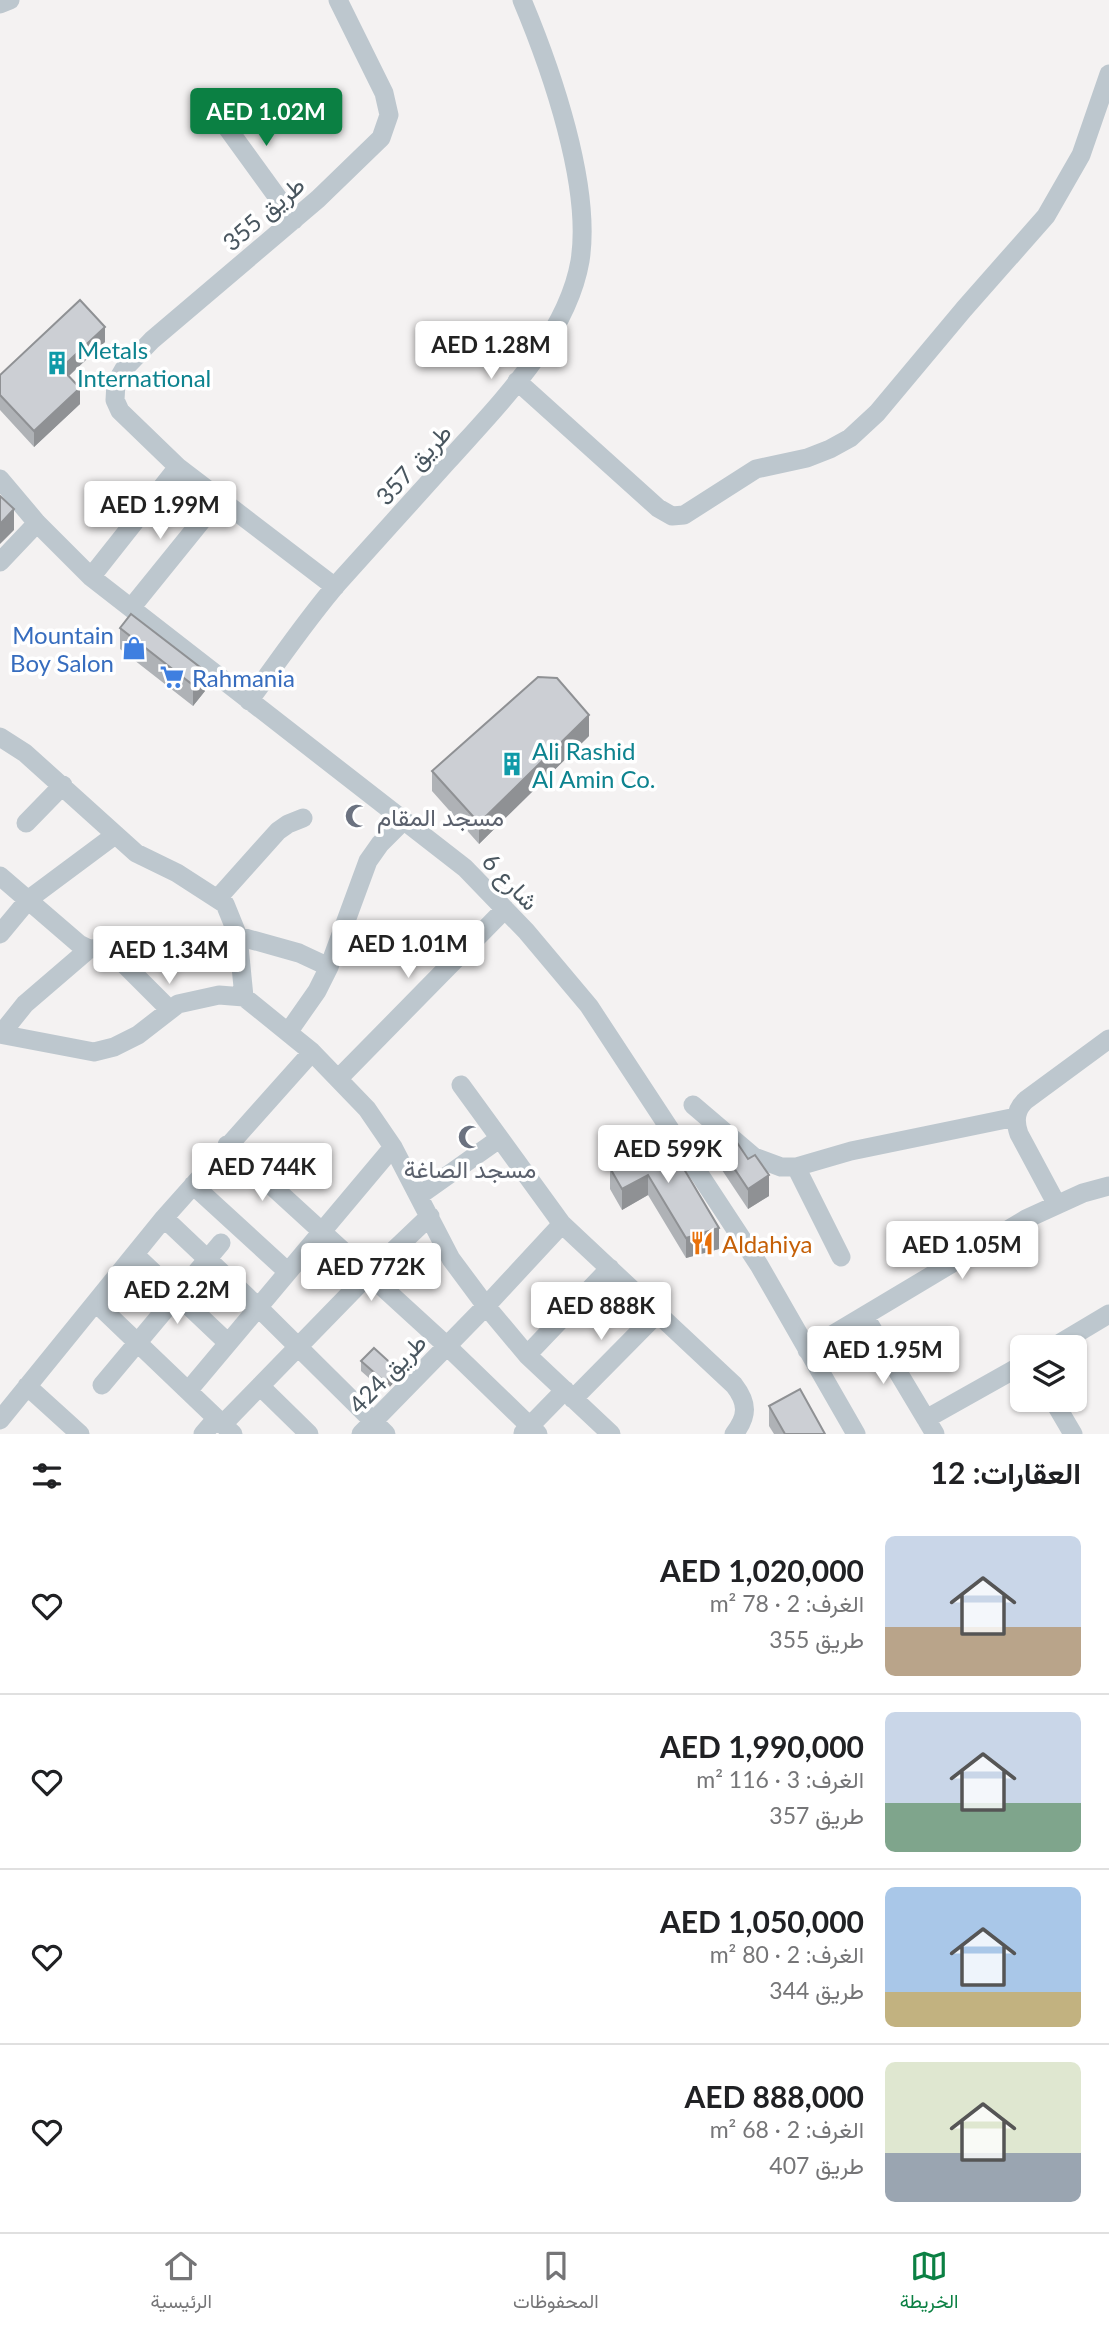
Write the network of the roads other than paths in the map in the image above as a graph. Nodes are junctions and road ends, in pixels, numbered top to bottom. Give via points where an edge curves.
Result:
1 (10, 0) edge
2 (338, 0) edge
3 (522, 0) edge
4 (0, 4) edge
5 (1109, 74) edge
6 (206, 100) dead end
7 (294, 220) junction
8 (517, 381) junction
9 (178, 467) junction
10 (0, 479) edge
11 (220, 498) junction
12 (37, 523) junction
13 (0, 562) edge
14 (91, 577) junction
15 (335, 587) junction
16 (131, 608) junction
17 (248, 701) junction
18 (0, 737) edge
19 (63, 785) junction
20 (303, 818) dead end
21 (403, 821) junction
22 (26, 823) dead end
23 (115, 835) junction
24 (0, 876) edge
25 (218, 898) junction
26 (29, 900) junction
27 (505, 909) junction
28 (2, 927) edge
29 (238, 936) junction
30 (89, 949) junction
31 (329, 967) junction
32 (244, 997) junction
33 (170, 1010) junction
34 (289, 1031) junction
35 (0, 1034) edge
36 (1109, 1039) edge
37 (312, 1052) junction
38 (340, 1079) junction
39 (461, 1085) dead end
40 (693, 1105) dead end
41 (1016, 1117) junction
42 (499, 1139) junction
43 (228, 1145) junction
44 (393, 1147) junction
45 (796, 1167) junction
46 (193, 1185) junction
47 (1109, 1186) edge
48 (420, 1195) junction
49 (1056, 1203) junction
50 (430, 1216) junction
51 (164, 1219) junction
52 (562, 1224) junction
53 (323, 1231) junction
54 (221, 1243) dead end
55 (135, 1255) junction
56 (841, 1257) dead end
57 (207, 1260) junction
58 (610, 1268) junction
59 (288, 1272) junction
60 (369, 1274) junction
61 (177, 1296) junction
62 (96, 1303) junction
63 (486, 1306) junction
64 (258, 1307) junction
65 (658, 1313) junction
66 (1109, 1314) edge
67 (865, 1317) junction
68 (1074, 1335) edge
69 (137, 1343) junction
70 (228, 1343) junction
71 (447, 1346) junction
72 (299, 1347) junction
73 (807, 1350) junction
74 (527, 1355) junction
75 (1010, 1373) edge
76 (102, 1385) dead end
77 (27, 1386) junction
78 (260, 1386) junction
79 (188, 1391) junction
80 (569, 1394) junction
81 (1061, 1412) edge
82 (0, 1420) edge
83 (224, 1425) edge
84 (931, 1427) edge
85 (373, 1430) edge
86 (530, 1431) edge
87 (80, 1434) edge
88 (203, 1434) edge
89 (309, 1434) edge
90 (611, 1434) edge
91 (734, 1434) edge
92 (856, 1434) edge
93 (1073, 1434) edge

1 - 4 street
2 - 7 street, طريق 355 via 381,82 388,121 381,138
3 - 8 street, طريق 357 via 541,45 572,148 582,223 572,294 555,330
5 - 8 street via 1081,155 1046,216 877,413 830,449 756,469 684,515 672,516
6 - 7 street
7 - 9 street, طريق 355 via 152,340 116,383 117,407
8 - 15 street, طريق 357
9 - 11 street
9 - 14 street
10 - 12 street, شارع 6
11 - 15 street
11 - 16 street
12 - 13 street
12 - 14 street, شارع 6
14 - 16 street, شارع 6
15 - 17 street, طريق 357
16 - 17 street, شارع 6
17 - 21 street, شارع 6
18 - 19 street
19 - 22 street
19 - 23 street
20 - 25 street via 278,831
21 - 27 street, شارع 6 via 465,868
21 - 31 street via 368,861
23 - 25 street via 136,853
23 - 26 street
24 - 26 street
25 - 29 street
26 - 28 street
26 - 30 street
27 - 38 street
27 - 73 street, شارع 6 via 589,1006 759,1265
29 - 31 street
29 - 32 street
30 - 33 street via 108,948
30 - 35 street via 25,1004
31 - 34 street
32 - 33 street via 198,998
32 - 34 street
33 - 35 street via 138,1035 94,1052
34 - 37 street
36 - 41 street via 1021,1104
37 - 38 street
37 - 43 street
38 - 44 street
39 - 42 street
40 - 45 street via 754,1157
41 - 45 street via 850,1151
41 - 49 street via 1019,1134
42 - 48 street
42 - 52 street
43 - 46 street
43 - 53 street
44 - 48 street
44 - 53 street
45 - 56 street
46 - 51 street
46 - 59 street
47 - 49 street
48 - 50 street
49 - 67 street
50 - 60 street
50 - 63 street via 451,1259
51 - 55 street
51 - 57 street
52 - 58 street
52 - 63 street, طريق 424
53 - 59 street
53 - 60 street
54 - 57 street
55 - 61 street
55 - 62 street
57 - 61 street
57 - 64 street
58 - 65 street
58 - 74 street
59 - 64 street
60 - 71 street
60 - 72 street
61 - 69 street
61 - 70 street
62 - 69 street
62 - 77 street
63 - 71 street, طريق 424
63 - 74 street
64 - 70 street
64 - 72 street
65 - 80 street
65 - 91 street via 743,1397 746,1412
66 - 68 street
67 - 73 street
67 - 84 street
69 - 76 street
69 - 79 street
70 - 79 street
71 - 85 street, طريق 424
71 - 86 street
72 - 78 street
72 - 85 street
73 - 92 street, شارع 6
74 - 80 street
75 - 84 street
77 - 82 street
77 - 87 street
78 - 83 street
78 - 89 street
79 - 83 street
80 - 86 street
80 - 90 street
81 - 93 street
83 - 88 street

